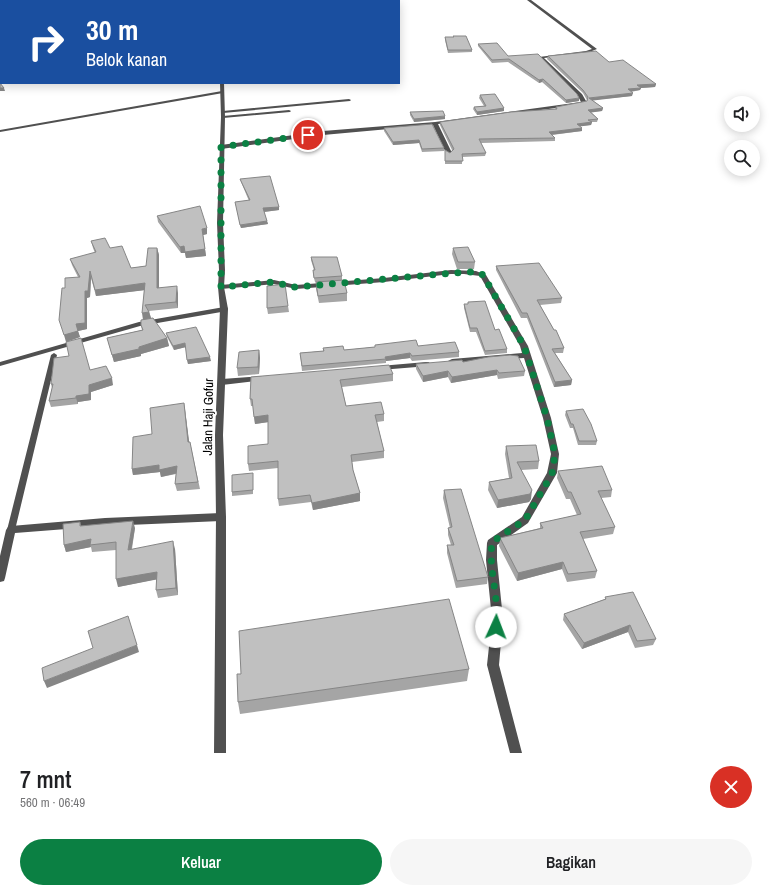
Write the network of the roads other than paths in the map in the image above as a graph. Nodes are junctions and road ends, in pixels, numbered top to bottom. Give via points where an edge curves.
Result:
1 (529, 0) edge
2 (222, 84) edge
3 (222, 92) junction
4 (349, 100) dead end
5 (289, 111) dead end
6 (223, 114) junction
7 (435, 123) junction
8 (0, 131) edge
9 (221, 147) junction
10 (449, 153) edge
11 (221, 287) junction
12 (224, 309) junction
13 (54, 355) dead end
14 (527, 355) junction
15 (0, 364) edge
16 (369, 369) edge
17 (268, 378) edge
18 (222, 382) junction
19 (221, 517) junction
20 (11, 530) junction
21 (0, 578) edge
22 (220, 753) edge
23 (516, 753) edge

1 - 7 street via 595,49 541,57 584,102
2 - 3 street, Jalan Haji Gofur
3 - 6 street, Jalan Haji Gofur
3 - 8 lane
4 - 6 lane
5 - 6 lane
6 - 9 street, Jalan Haji Gofur
7 - 9 street via 323,133
7 - 10 street
9 - 11 street, Jalan Haji Gofur
11 - 12 street, Jalan Haji Gofur
11 - 14 street via 274,282 296,287 479,272
12 - 15 street via 138,324
12 - 18 street, Jalan Haji Gofur
13 - 20 lane
14 - 16 street
14 - 23 street via 547,418 555,454 552,474 525,520 492,542 490,556 498,615 493,665
17 - 18 street
18 - 19 street, Jalan Haji Gofur via 219,435
19 - 20 street via 105,522
19 - 22 street, Jalan Haji Gofur
20 - 21 street

